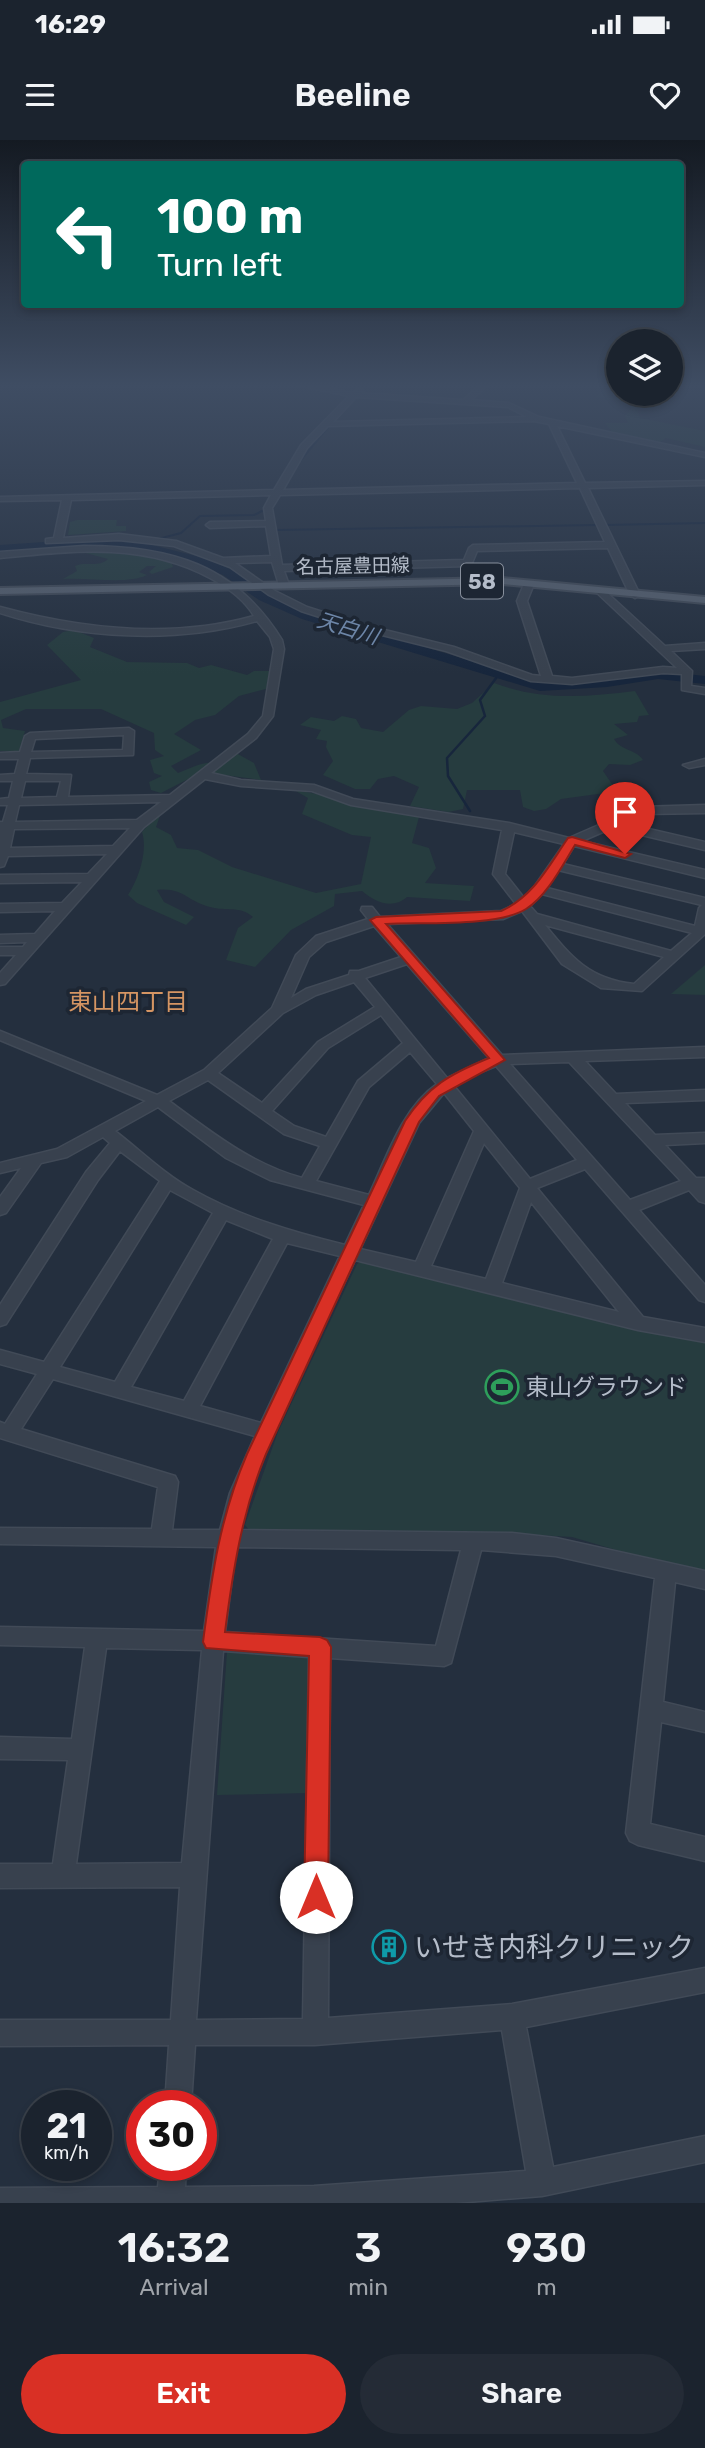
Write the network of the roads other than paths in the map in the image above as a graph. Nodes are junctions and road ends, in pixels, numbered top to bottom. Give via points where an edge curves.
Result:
1 (285, 481) edge
2 (581, 481) edge
3 (705, 483) edge
4 (583, 486) junction
5 (278, 493) junction
6 (67, 498) junction
7 (0, 499) edge
8 (271, 523) junction
9 (210, 525) dead end
10 (611, 545) junction
11 (0, 555) edge
12 (221, 560) junction
13 (278, 564) junction
14 (529, 584) junction
15 (284, 585) junction
16 (232, 586) junction
17 (261, 586) junction
18 (0, 591) edge
19 (600, 591) junction
20 (635, 595) junction
21 (705, 600) edge
22 (0, 610) edge
23 (260, 617) junction
24 (705, 646) edge
25 (662, 649) junction
26 (687, 671) junction
27 (548, 681) junction
28 (705, 691) edge
29 (25, 755) junction
30 (0, 756) edge
31 (705, 762) edge
32 (689, 765) dead end
33 (203, 775) junction
34 (0, 778) edge
35 (20, 778) junction
36 (172, 798) junction
37 (62, 800) junction
38 (0, 802) edge
39 (15, 802) junction
40 (705, 808) edge
41 (140, 824) junction
42 (611, 824) junction
43 (4, 826) edge
44 (509, 827) junction
45 (572, 841) junction
46 (705, 846) edge
47 (117, 850) junction
48 (1, 856) edge
49 (556, 866) junction
50 (705, 874) edge
51 (92, 878) junction
52 (0, 879) edge
53 (539, 890) junction
54 (705, 902) edge
55 (523, 906) junction
56 (65, 907) junction
57 (0, 908) edge
58 (705, 908) edge
59 (371, 915) junction
60 (536, 918) junction
61 (701, 931) junction
62 (38, 938) junction
63 (0, 939) edge
64 (0, 951) edge
65 (27, 951) junction
66 (672, 955) junction
67 (410, 958) junction
68 (355, 974) junction
69 (0, 981) edge
70 (382, 1009) junction
71 (278, 1010) junction
72 (0, 1035) edge
73 (411, 1044) junction
74 (705, 1052) edge
75 (572, 1056) junction
76 (498, 1060) junction
77 (209, 1073) junction
78 (446, 1084) junction
79 (705, 1095) edge
80 (612, 1099) junction
81 (159, 1101) junction
82 (263, 1111) junction
83 (482, 1130) junction
84 (104, 1131) junction
85 (705, 1138) edge
86 (651, 1140) junction
87 (119, 1142) junction
88 (329, 1143) junction
89 (36, 1159) junction
90 (589, 1162) junction
91 (0, 1168) edge
92 (168, 1181) junction
93 (699, 1183) edge
94 (306, 1185) junction
95 (530, 1185) junction
96 (705, 1197) edge
97 (373, 1202) junction
98 (629, 1207) junction
99 (0, 1209) edge
100 (222, 1212) junction
101 (283, 1236) junction
102 (351, 1252) junction
103 (421, 1269) junction
104 (492, 1286) junction
105 (705, 1296) edge
106 (0, 1320) edge
107 (638, 1323) junction
108 (705, 1335) edge
109 (0, 1357) edge
110 (47, 1371) junction
111 (120, 1390) junction
112 (189, 1409) junction
113 (5, 1432) edge
114 (266, 1432) junction
115 (0, 1536) edge
116 (162, 1538) junction
117 (228, 1539) junction
118 (473, 1541) junction
119 (666, 1573) junction
120 (705, 1580) edge
121 (0, 1636) edge
122 (97, 1638) junction
123 (213, 1642) junction
124 (320, 1647) junction
125 (652, 1710) junction
126 (705, 1722) edge
127 (0, 1748) edge
128 (82, 1750) junction
129 (705, 1849) edge
130 (63, 1875) junction
131 (193, 1875) junction
132 (0, 1876) edge
133 (705, 1980) edge
134 (512, 2017) junction
135 (315, 2032) junction
136 (0, 2033) edge
137 (185, 2033) junction
138 (179, 2090) edge
139 (705, 2149) edge
140 (172, 2181) edge
141 (542, 2183) junction
142 (170, 2201) edge
143 (0, 2202) edge
144 (314, 2202) edge
145 (36, 2203) edge

1 - 5 street
2 - 4 street
3 - 4 street
4 - 5 street
4 - 10 street
5 - 6 street
5 - 8 street via 268,508
6 - 7 street
6 - 12 street via 54,540 152,539
8 - 9 street
8 - 13 street
10 - 13 street via 473,548 468,563
10 - 20 street
11 - 16 street via 145,549 187,562
12 - 13 street
12 - 17 street
13 - 15 street
14 - 15 main road, 名古屋豊田線 / 58
14 - 19 main road, 名古屋豊田線 / 58
14 - 27 street via 522,601
15 - 17 main road, 名古屋豊田線 / 58
16 - 17 main road, 名古屋豊田線 / 58
16 - 18 main road, 名古屋豊田線 / 58
16 - 23 street
17 - 27 street via 304,609
19 - 20 main road, 名古屋豊田線 / 58
19 - 25 street
20 - 21 main road, 名古屋豊田線 / 58
22 - 23 street via 54,625 177,632 229,628
23 - 33 street via 279,643 268,716 252,736
24 - 25 street
25 - 26 street
26 - 27 street
26 - 28 street via 686,688
29 - 29 street via 30,736 131,733 128,753
29 - 30 street
29 - 35 street
31 - 32 street
33 - 36 street
33 - 44 street via 241,783 301,786 351,802
34 - 35 street
35 - 37 street via 67,777
35 - 39 street
36 - 37 street
36 - 41 street
37 - 39 street
38 - 39 street
39 - 43 street
40 - 42 street via 640,811
41 - 43 street
41 - 47 street
42 - 45 street
42 - 46 street
43 - 48 street
44 - 45 street
44 - 55 street via 499,874
45 - 49 street
45 - 50 street
47 - 48 street
47 - 51 street
49 - 53 street
49 - 54 street
51 - 52 street
51 - 56 street
53 - 55 street
53 - 61 street
55 - 59 street via 503,915
55 - 60 street
56 - 57 street
56 - 62 street
58 - 61 street
59 - 67 street
59 - 71 street via 303,954
60 - 66 street
60 - 66 street via 567,961 606,985 637,988
61 - 66 street
62 - 63 street
62 - 65 street
64 - 65 street
65 - 69 street
67 - 68 street
67 - 76 street
68 - 70 street
68 - 71 street
70 - 73 street
70 - 82 street via 323,1045
71 - 77 street
72 - 81 street
73 - 78 street
73 - 88 street via 371,1075
74 - 75 street
75 - 76 street
75 - 80 street
76 - 78 street
76 - 90 street
77 - 81 street
77 - 82 street
78 - 83 street
78 - 97 street via 419,1109
79 - 80 street
80 - 86 street
81 - 84 street
81 - 94 street via 231,1154
82 - 88 street via 295,1133
83 - 95 street
83 - 103 street
84 - 87 street
84 - 89 street via 62,1153
85 - 86 street
86 - 93 street
87 - 92 street
87 - 106 street via 92,1176
88 - 94 street
89 - 91 street
89 - 99 street
90 - 95 street
90 - 98 street
92 - 100 street
92 - 110 street
93 - 96 street
93 - 98 street
94 - 97 street
95 - 104 street
95 - 107 street
97 - 102 street
98 - 105 street
100 - 101 street
100 - 111 street
101 - 102 street
101 - 112 street
102 - 103 street
102 - 114 street
103 - 104 street
104 - 107 street
107 - 108 street
109 - 110 street
110 - 111 street
110 - 113 street
111 - 112 street
112 - 114 street
113 - 116 street via 168,1482
114 - 117 street via 240,1493
115 - 116 street
116 - 117 street
117 - 118 street
117 - 123 street
118 - 119 street via 556,1547
118 - 124 street via 444,1656
119 - 120 street
119 - 125 street
121 - 122 street
122 - 123 street
122 - 128 street
123 - 124 street
123 - 131 street
124 - 135 street
125 - 126 street
125 - 129 street via 638,1833
127 - 128 street
128 - 130 street
130 - 131 street
130 - 132 street
131 - 137 street
133 - 134 street
134 - 135 street
134 - 141 street
135 - 137 street
136 - 137 street
137 - 138 street
139 - 141 street
140 - 142 street
141 - 144 street
142 - 144 street
142 - 145 street
143 - 145 street

